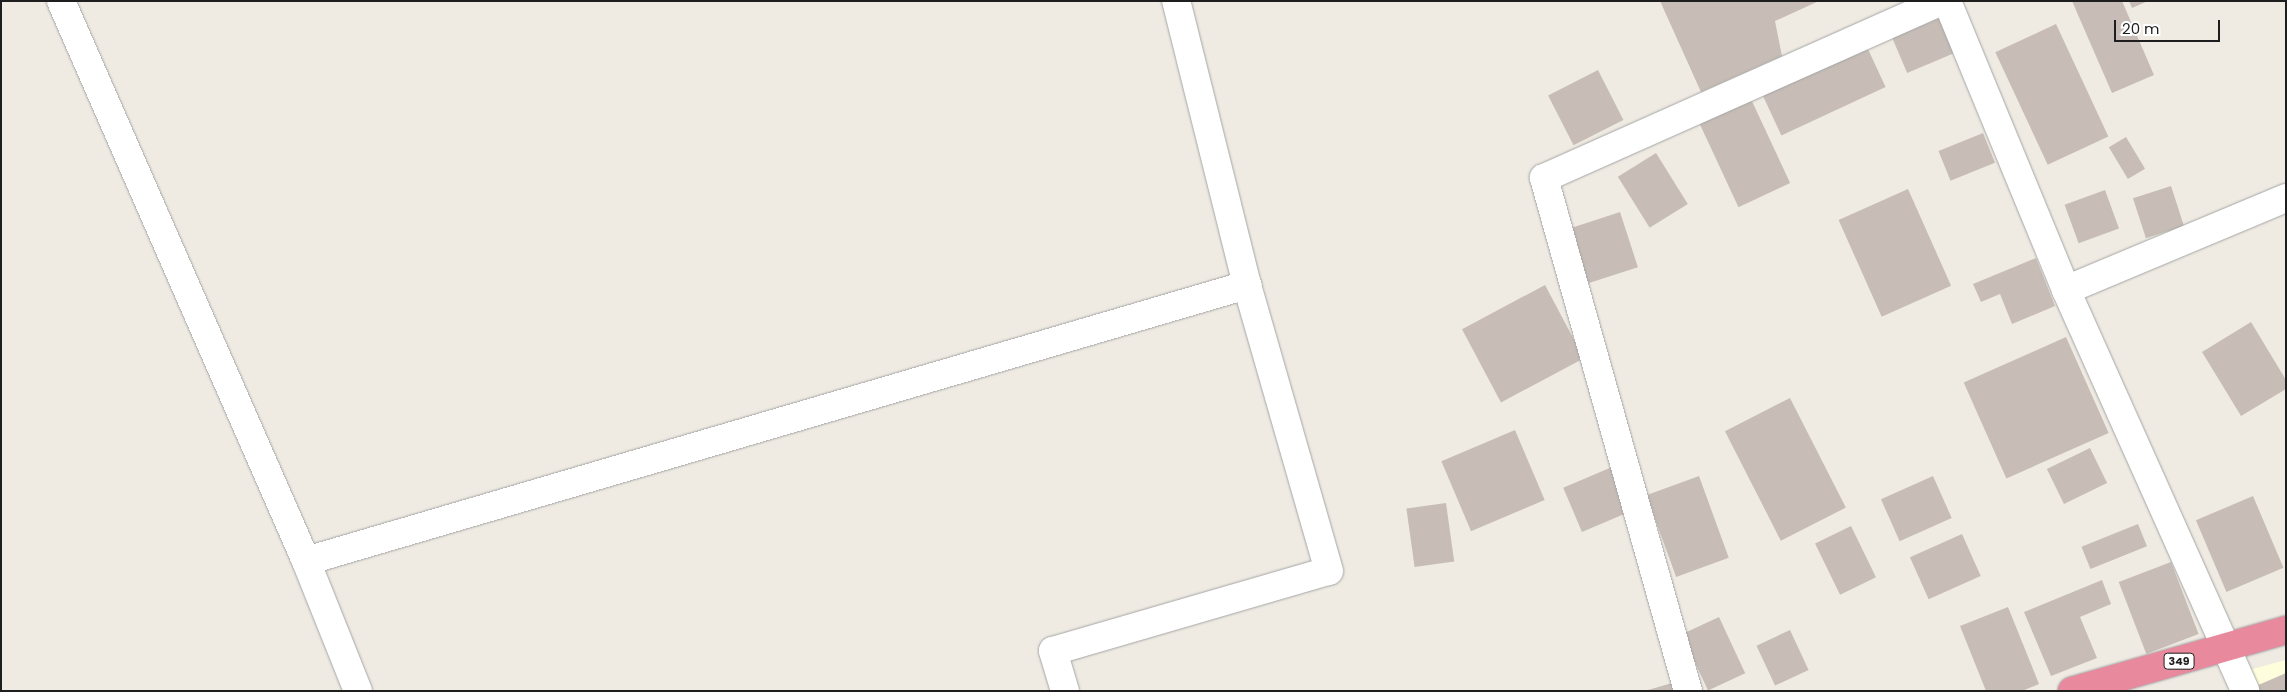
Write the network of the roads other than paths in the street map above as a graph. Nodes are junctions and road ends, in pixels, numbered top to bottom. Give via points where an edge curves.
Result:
1 (61, 1) edge
2 (1176, 1) edge
3 (1941, 1) edge
4 (1947, 1) edge
5 (2286, 198) edge
6 (1247, 286) junction
7 (2066, 290) junction
8 (306, 561) junction
9 (2286, 630) edge
10 (2227, 648) junction
11 (358, 691) edge
12 (1064, 691) edge
13 (1688, 691) edge
14 (2072, 691) edge
15 (2245, 691) edge

1 - 8 street
2 - 6 street
3 - 13 street via 1544,178
4 - 7 street
5 - 7 street
6 - 8 street
6 - 12 street via 1329,571 1053,651
7 - 10 street
8 - 11 street
9 - 10 highway, 349
10 - 14 highway, 349
10 - 15 street

